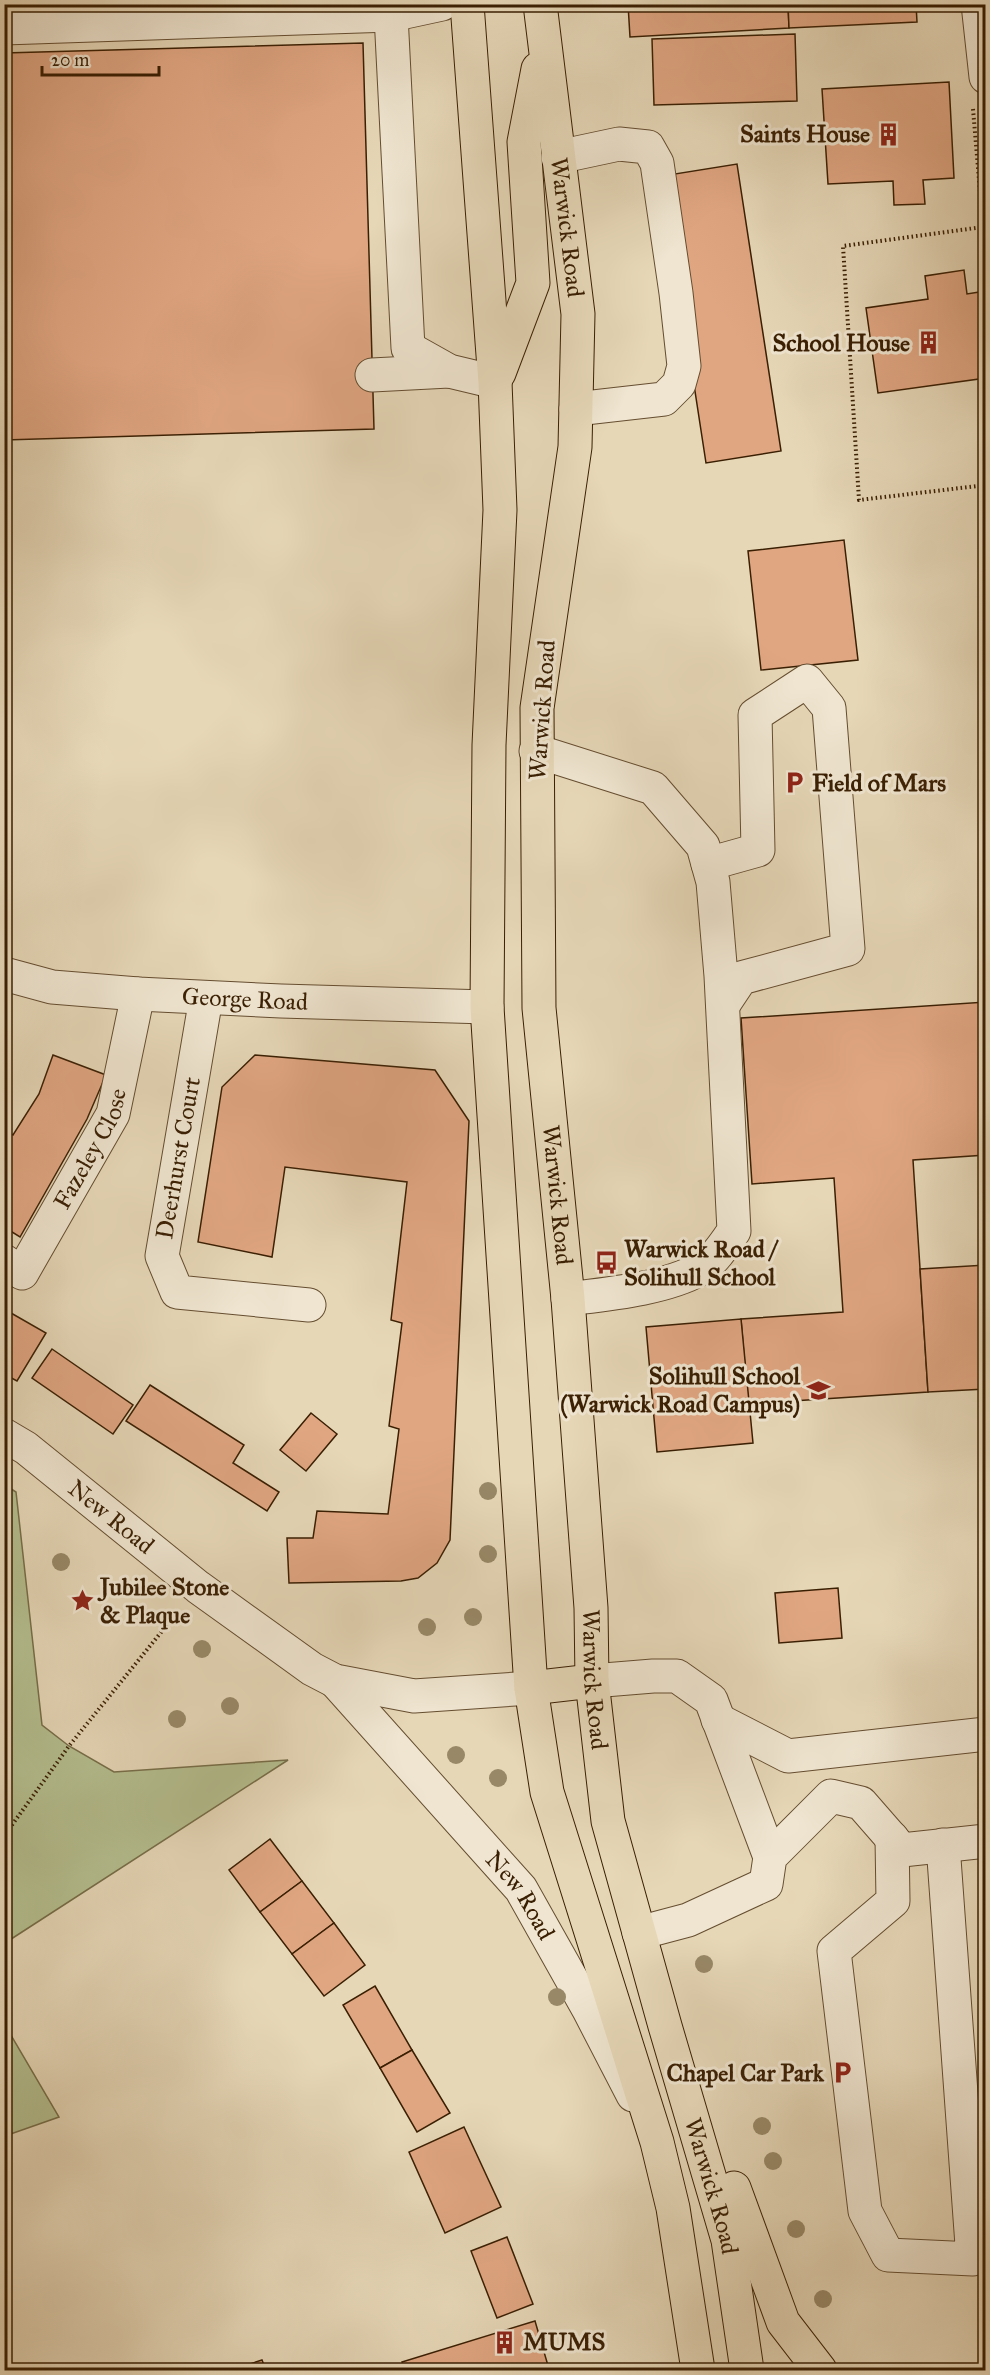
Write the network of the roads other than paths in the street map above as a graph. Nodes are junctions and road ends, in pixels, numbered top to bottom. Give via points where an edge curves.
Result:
1 (442, 4) edge
2 (467, 4) edge
3 (540, 4) edge
4 (978, 4) edge
5 (391, 15) junction
6 (4, 28) edge
7 (543, 41) junction
8 (979, 88) edge
9 (558, 157) junction
10 (449, 371) junction
11 (372, 375) dead end
12 (495, 382) junction
13 (576, 408) junction
14 (536, 751) junction
15 (708, 864) junction
16 (4, 975) edge
17 (138, 994) junction
18 (206, 998) junction
19 (723, 1005) junction
20 (487, 1007) junction
21 (539, 1008) junction
22 (4, 1261) edge
23 (568, 1299) junction
24 (309, 1305) dead end
25 (4, 1435) edge
26 (335, 1681) junction
27 (592, 1681) junction
28 (531, 1688) junction
29 (718, 1720) junction
30 (986, 1734) edge
31 (892, 1838) junction
32 (986, 1841) edge
33 (943, 1845) junction
34 (770, 1857) junction
35 (639, 1933) junction
36 (657, 2142) junction
37 (698, 2370) edge
38 (747, 2370) edge
39 (820, 2370) edge

1 - 5 street
2 - 12 main road, Warwick Road
3 - 7 main road, Warwick Road
4 - 8 street
5 - 6 street
5 - 10 street via 408,348
7 - 9 main road, Warwick Road
7 - 12 main road via 524,142 533,283
9 - 13 main road, Warwick Road via 578,314
9 - 13 street via 619,144 648,147 657,163 684,366 679,384 664,399
10 - 11 street
10 - 12 street
12 - 20 main road, Warwick Road via 500,510 489,745
13 - 14 main road, Warwick Road via 575,447 539,697
14 - 15 street via 653,788 703,846
14 - 21 main road, Warwick Road
15 - 19 street via 713,882
15 - 19 street via 758,850 755,715 807,681 829,708 848,949 741,978
16 - 17 street, George Road via 52,987
17 - 18 street, George Road
17 - 22 street, Fazeley Close via 113,1114 22,1273
18 - 20 street, George Road
18 - 24 street, Deerhurst Court via 162,1256 177,1292
19 - 23 street via 734,1231 702,1269 619,1293
20 - 21 main road
20 - 28 main road, Warwick Road
21 - 23 main road, Warwick Road
23 - 27 main road, Warwick Road via 591,1608
25 - 26 street, New Road via 26,1448 198,1587 312,1670
26 - 28 street, New Road via 414,1696
26 - 36 street, New Road via 521,1889
27 - 28 main road
27 - 29 street via 677,1676 711,1700
27 - 35 main road, Warwick Road via 608,1821
28 - 36 main road, Warwick Road via 547,1792
29 - 30 street via 788,1756
29 - 34 street
31 - 33 street via 902,1850
31 - 33 street via 893,1901 834,1951 865,2211 888,2255 973,2259
31 - 34 street via 861,1803 831,1796
32 - 33 street
34 - 35 street via 766,1884 688,1920
35 - 38 main road, Warwick Road via 728,2240
35 - 39 main road via 783,2322
36 - 37 main road, Warwick Road via 673,2208

